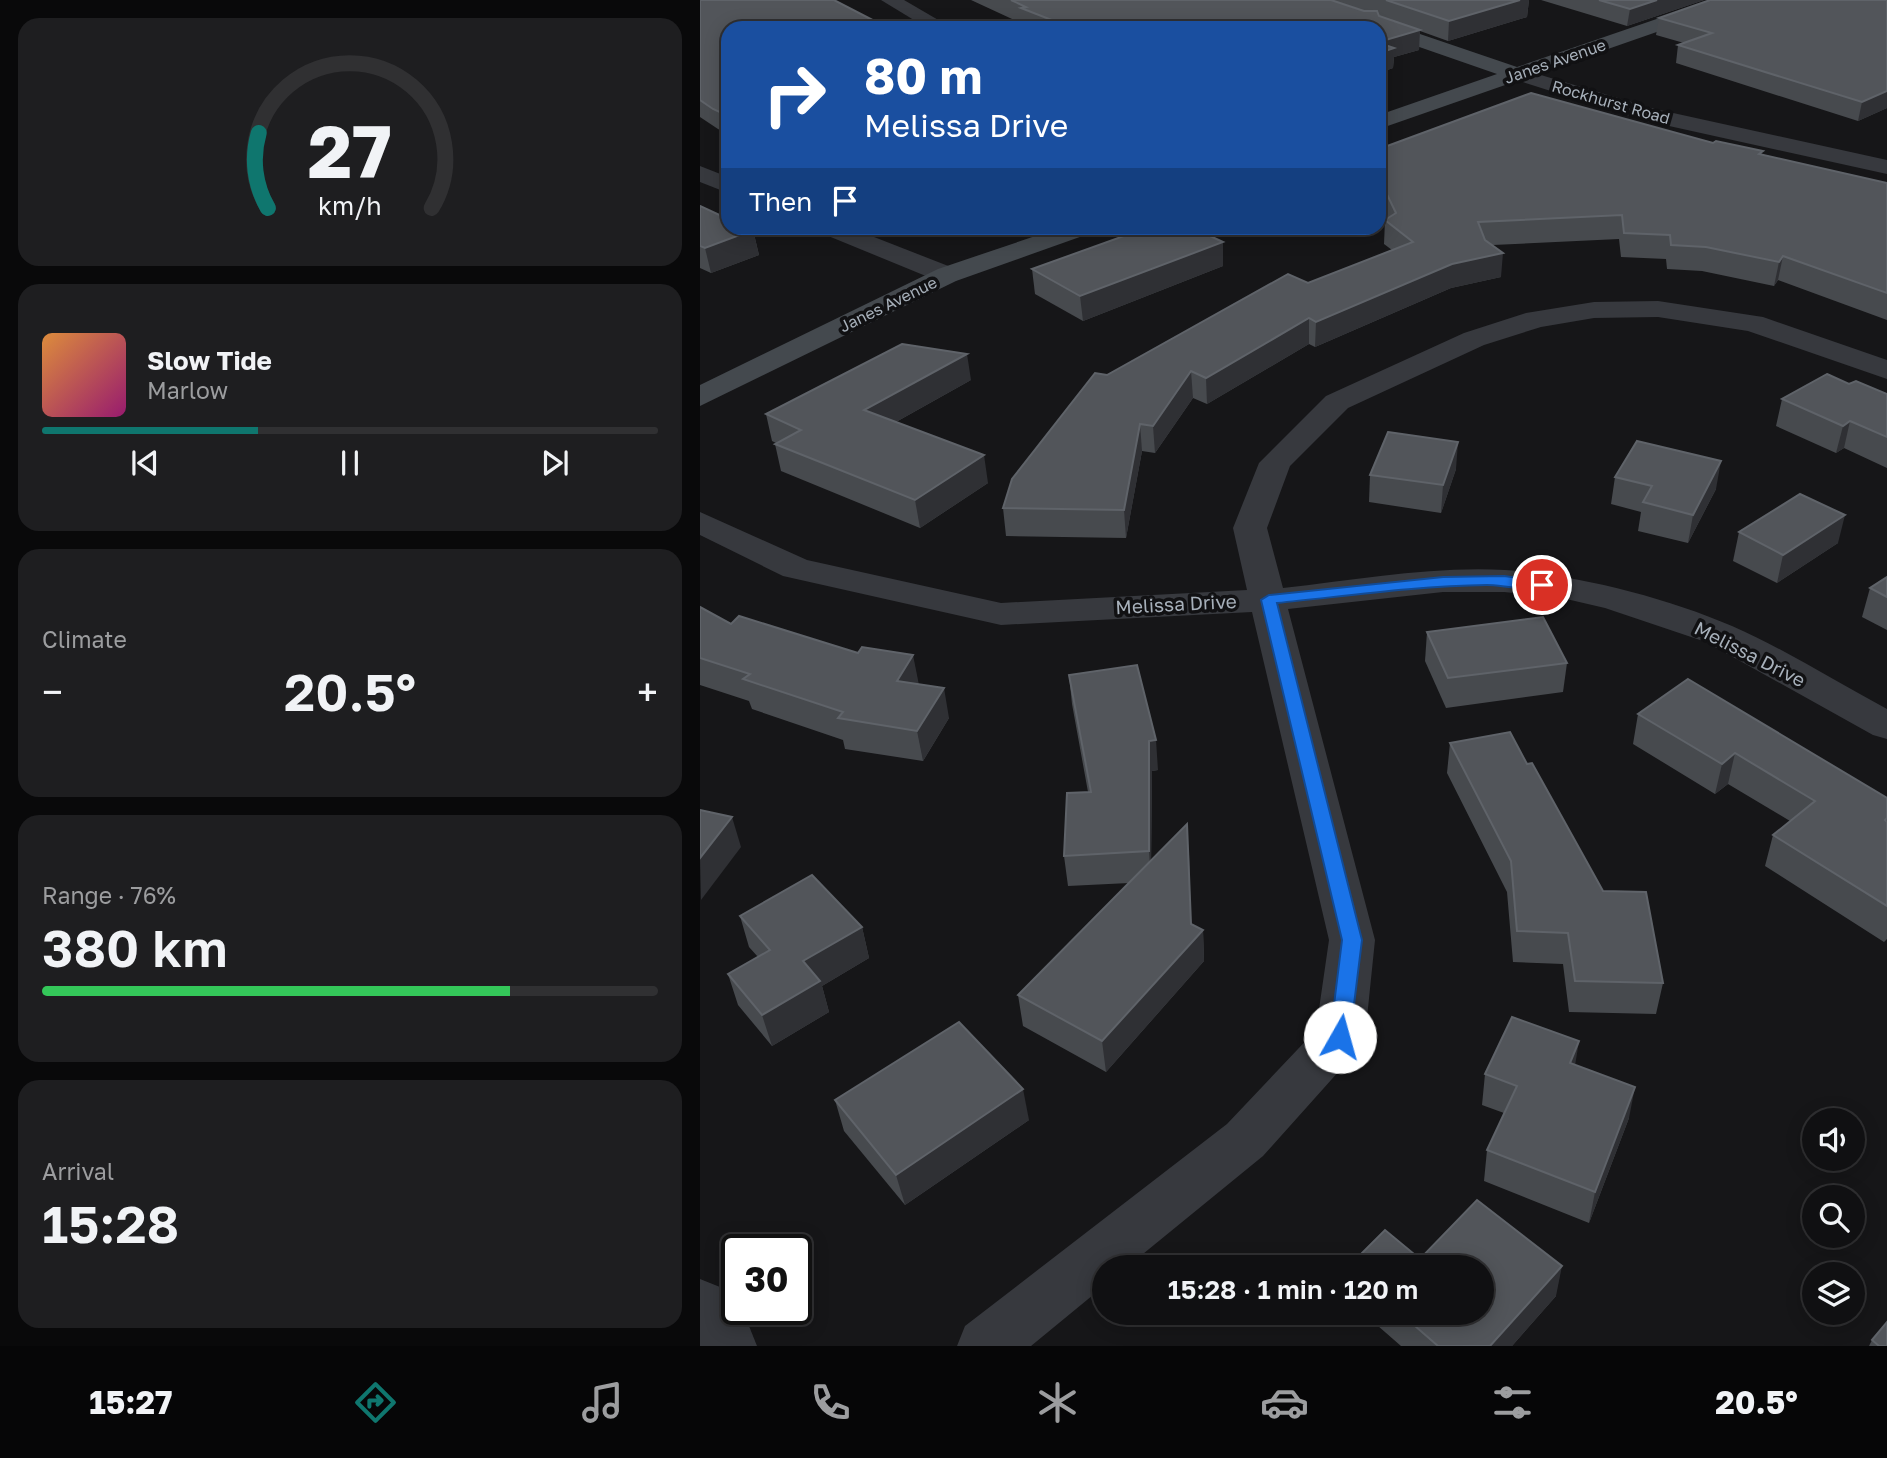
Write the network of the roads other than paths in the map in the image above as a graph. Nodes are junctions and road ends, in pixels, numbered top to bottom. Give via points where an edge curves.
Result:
1 (890, 0) edge
2 (1302, 0) edge
3 (1730, 0) edge
4 (929, 21) edge
5 (1363, 21) edge
6 (1386, 29) edge
7 (1517, 74) junction
8 (1386, 120) edge
9 (1887, 167) edge
10 (700, 173) edge
11 (721, 183) edge
12 (847, 235) edge
13 (1062, 235) edge
14 (947, 275) junction
15 (1887, 370) edge
16 (700, 397) edge
17 (700, 522) edge
18 (1269, 600) junction
19 (1887, 726) edge
20 (700, 1306) edge
21 (728, 1346) edge
22 (985, 1346) edge

1 - 4 street
2 - 5 street, Rockhurst Road
3 - 7 street, Janes Avenue
6 - 7 street, Rockhurst Road
7 - 8 street, Janes Avenue
7 - 9 street, Rockhurst Road via 1650,115
10 - 11 street
12 - 14 street
13 - 14 street, Janes Avenue
14 - 16 street, Janes Avenue
15 - 18 street via 1753,323 1658,309 1594,310 1536,319 1474,339 1337,402 1275,464 1250,528
17 - 18 street, Melissa Drive via 796,568 1001,614
18 - 19 street, Melissa Drive via 1443,581 1562,587 1719,634
18 - 22 street via 1352,940 1340,1037 1245,1140
20 - 21 street

